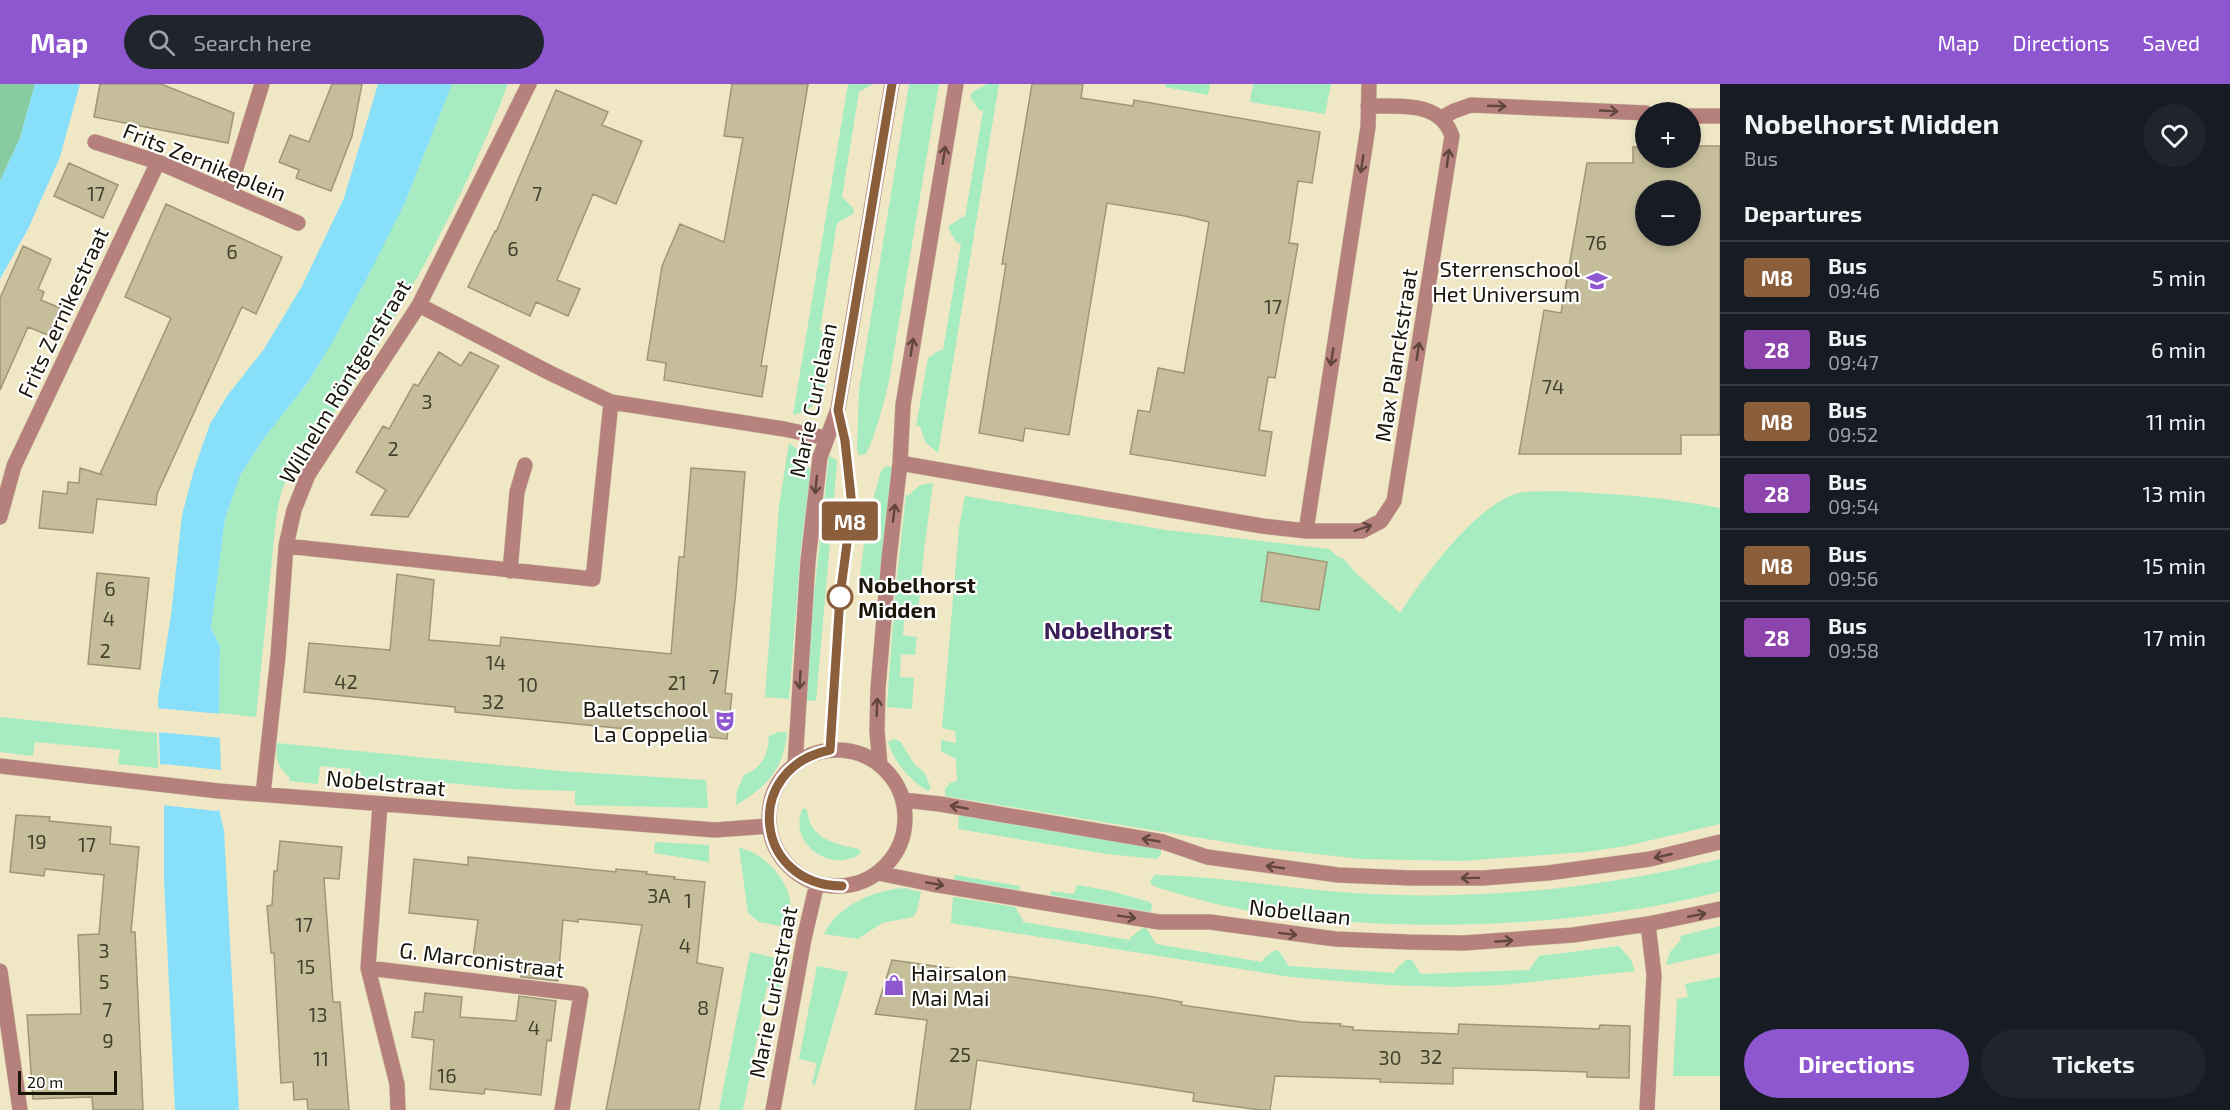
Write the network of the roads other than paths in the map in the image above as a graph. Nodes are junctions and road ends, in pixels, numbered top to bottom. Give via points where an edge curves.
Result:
1 (262, 84) edge
2 (529, 84) edge
3 (892, 84) edge
4 (956, 84) edge
5 (1369, 84) edge
6 (1368, 106) junction
7 (1635, 112) edge
8 (1701, 116) edge
9 (1720, 116) edge
10 (1442, 118) junction
11 (94, 142) dead end
12 (158, 162) junction
13 (229, 191) junction
14 (298, 223) dead end
15 (419, 305) junction
16 (611, 402) junction
17 (826, 438) junction
18 (900, 463) junction
19 (525, 465) dead end
20 (0, 517) edge
21 (1306, 531) junction
22 (286, 546) junction
23 (510, 571) junction
24 (795, 764) junction
25 (880, 765) junction
26 (0, 766) edge
27 (263, 794) junction
28 (903, 800) junction
29 (380, 805) junction
30 (769, 826) junction
31 (1720, 842) edge
32 (878, 873) junction
33 (817, 883) junction
34 (1720, 909) edge
35 (1648, 924) junction
36 (368, 968) junction
37 (0, 971) edge
38 (20, 1110) edge
39 (398, 1110) edge
40 (562, 1110) edge
41 (773, 1110) edge
42 (1647, 1110) edge

1 - 13 street
2 - 15 street, Wilhelm Röntgenstraat
3 - 17 street, Marie Curielaan via 838,410
18 -> 4 street via 903,405
5 - 6 street
6 - 10 street via 1418,107
6 -> 21 street via 1368,127
10 -> 7 street via 1471,105
8 - 9 street
21 -> 10 street, Max Planckstraat via 1362,531 1381,521 1394,501 1452,136
11 - 12 street, Frits Zernikeplein
12 - 13 street, Frits Zernikeplein
12 - 20 street, Frits Zernikestraat via 14,466
13 - 14 street, Frits Zernikeplein
15 - 16 street
15 - 22 street, Wilhelm Röntgenstraat via 308,475 294,510
16 - 17 street
16 - 23 street via 593,579
17 -> 24 street, Marie Curielaan via 820,457 808,561
18 - 21 street, Max Planckstraat
25 -> 18 street via 878,688
19 - 23 street via 517,492
22 - 23 street
22 - 27 street, Wilhelm Röntgenstraat
24 - 25 street via 817,753 843,750
24 - 30 street via 777,785 770,805
25 - 28 street via 891,776
26 - 27 street, Nobelstraat
27 - 29 street, Nobelstraat
31 -> 28 street, Nobellaan via 1650,859 1548,873 1442,878 1338,875 1207,857 1163,842
28 - 32 street via 902,839 893,858
29 - 30 street, Nobelstraat via 715,830
29 - 36 street
30 - 33 street via 780,855 790,867
32 - 33 street via 855,884
32 -> 35 street, Nobellaan via 1159,922 1210,922 1335,939 1464,943 1573,935
33 - 41 street, Marie Curiestraat
35 -> 34 street, Nobellaan
35 - 42 street via 1654,975
36 - 39 street via 396,1084
36 - 40 street, G. Marconistraat via 581,994
37 - 38 street

